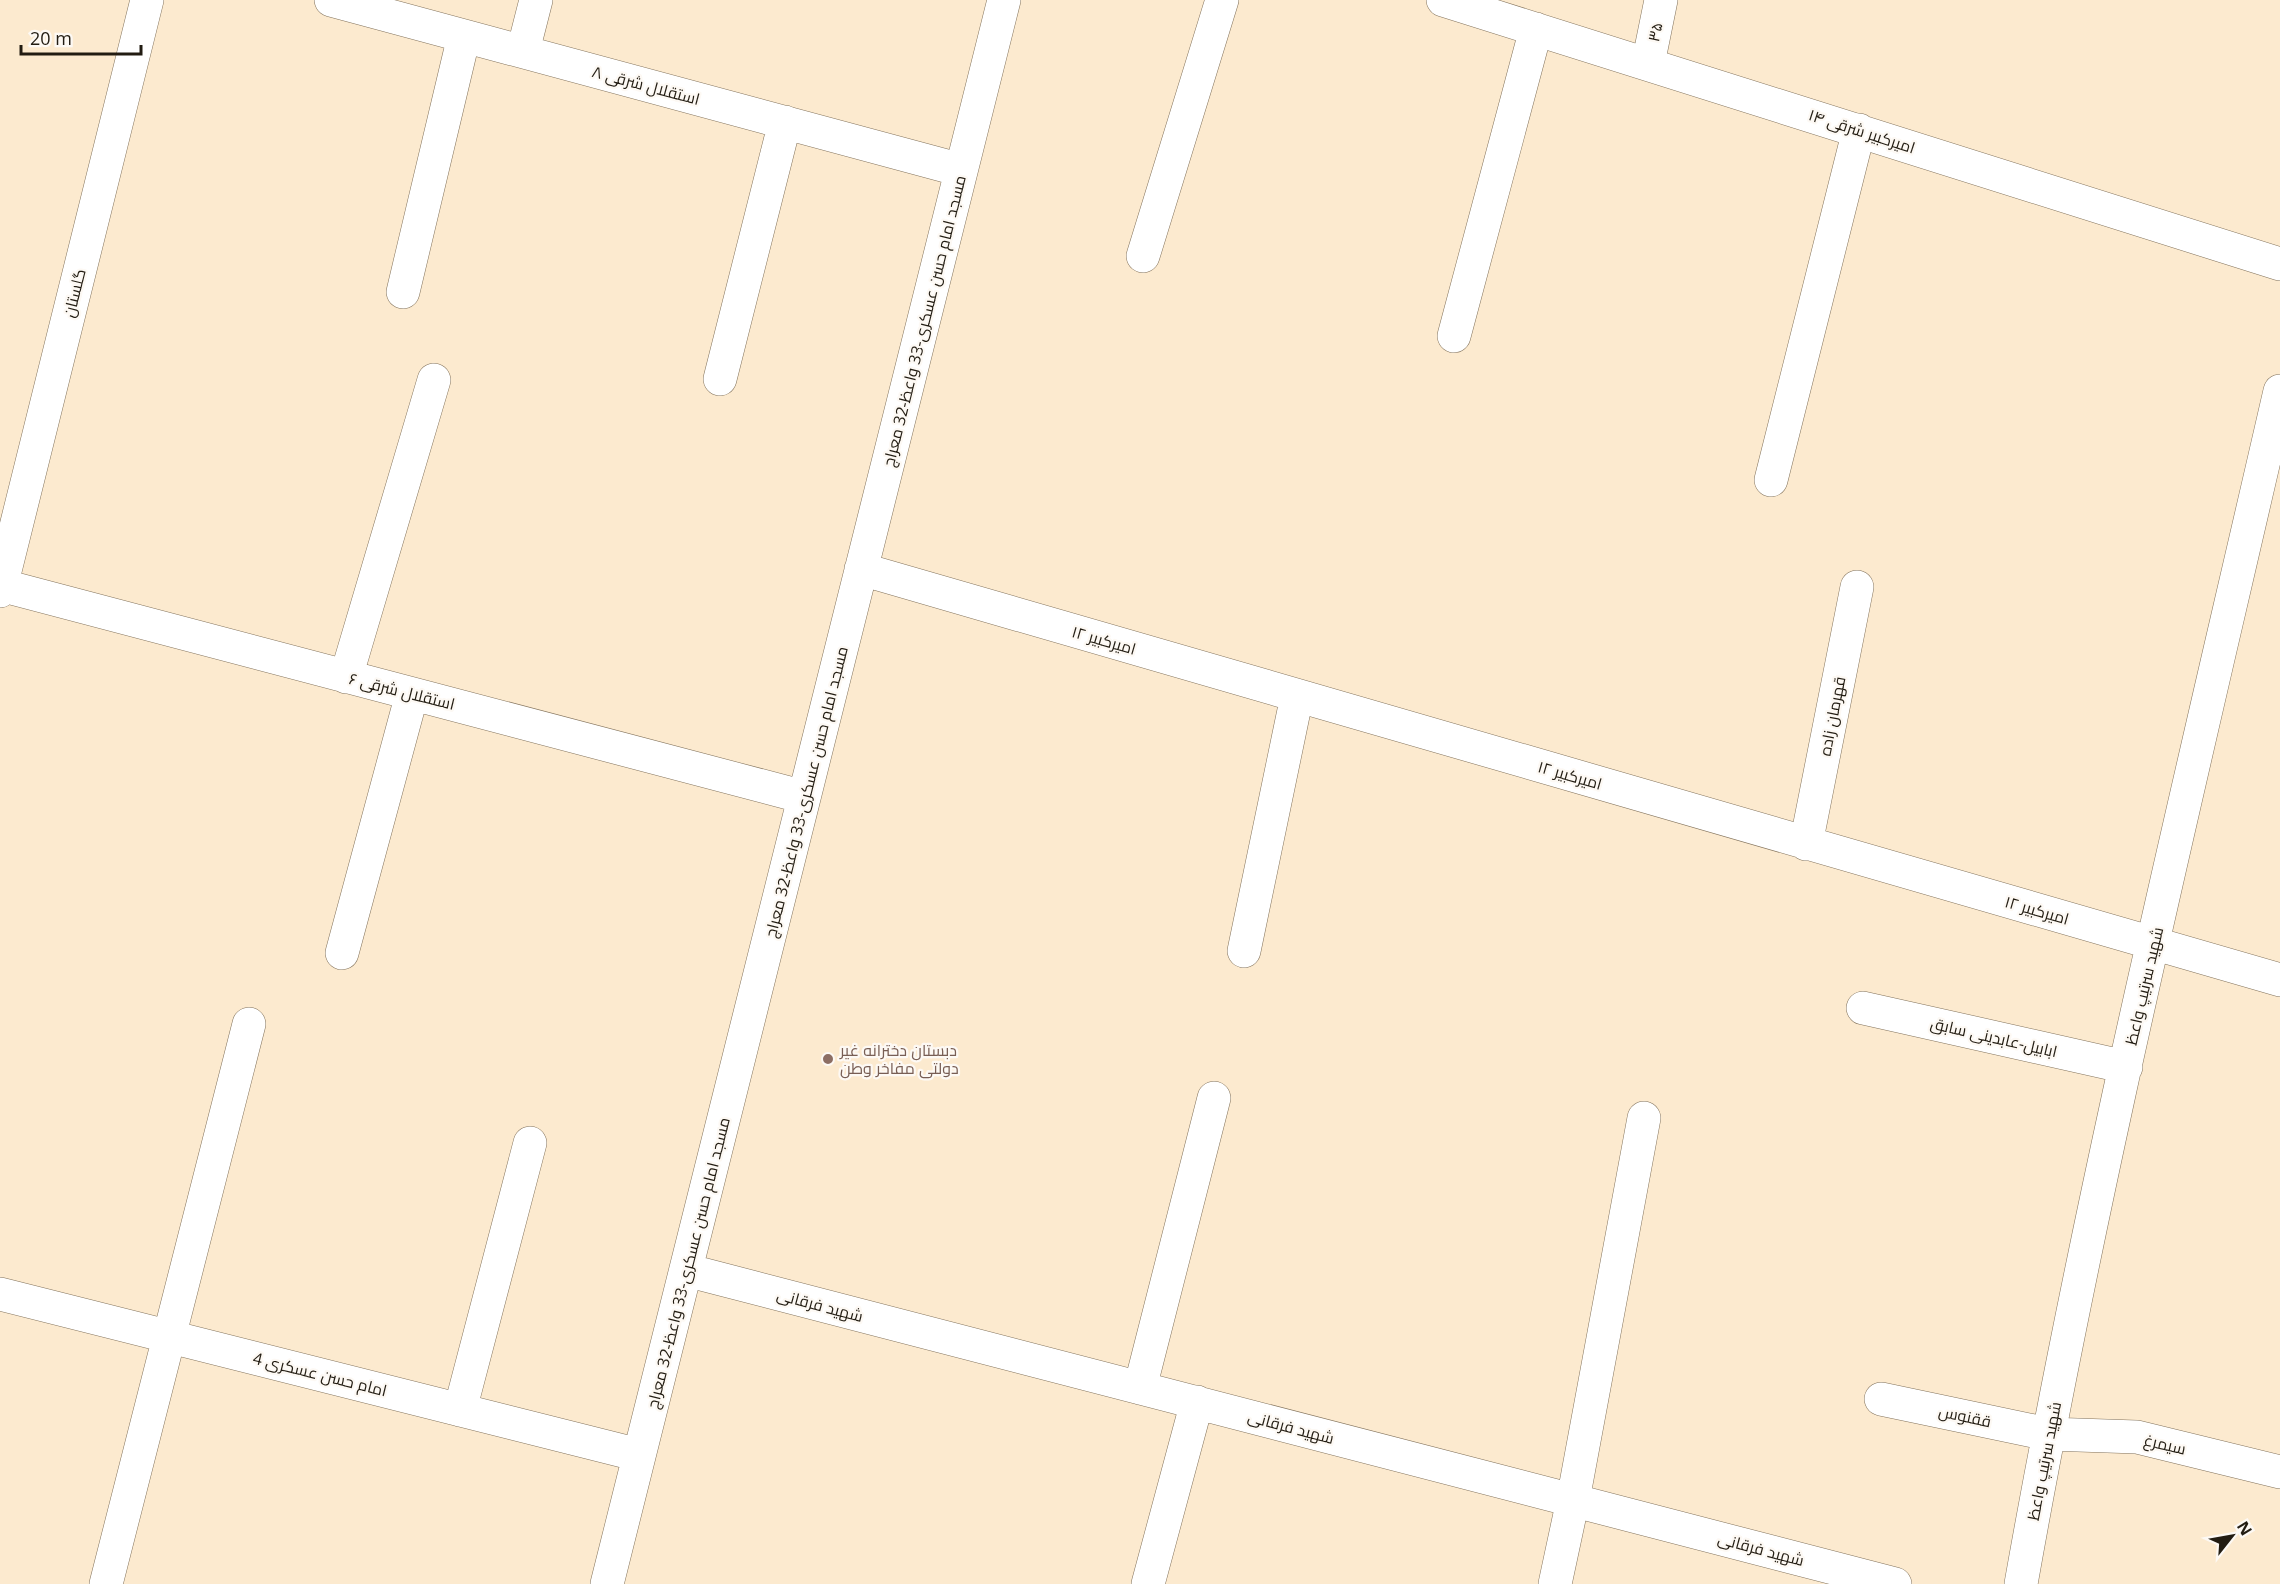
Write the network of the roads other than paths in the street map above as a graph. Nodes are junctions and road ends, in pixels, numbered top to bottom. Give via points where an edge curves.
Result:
1 (147, 0) edge
2 (331, 0) edge
3 (536, 0) edge
4 (1004, 0) edge
5 (1222, 0) edge
6 (1443, 0) edge
7 (1661, 0) edge
8 (1536, 29) junction
9 (464, 36) junction
10 (523, 51) junction
11 (1648, 64) junction
12 (785, 122) junction
13 (1859, 130) junction
14 (961, 170) junction
15 (1143, 256) dead end
16 (2280, 264) edge
17 (403, 292) dead end
18 (1454, 336) dead end
19 (720, 379) dead end
20 (434, 380) dead end
21 (2280, 391) edge
22 (1771, 480) dead end
23 (861, 569) junction
24 (0, 587) edge
25 (1857, 587) dead end
26 (346, 677) junction
27 (412, 694) junction
28 (1297, 696) junction
29 (804, 797) junction
30 (1806, 844) junction
31 (2153, 943) junction
32 (1244, 951) dead end
33 (342, 953) dead end
34 (2280, 980) edge
35 (1863, 1008) dead end
36 (249, 1024) dead end
37 (2126, 1067) junction
38 (1214, 1098) dead end
39 (1644, 1118) dead end
40 (530, 1143) dead end
41 (686, 1270) junction
42 (0, 1293) edge
43 (169, 1336) junction
44 (1140, 1388) junction
45 (1881, 1399) dead end
46 (1197, 1402) junction
47 (460, 1410) junction
48 (2048, 1434) junction
49 (639, 1455) junction
50 (2280, 1472) edge
51 (1573, 1500) junction
52 (106, 1584) edge
53 (607, 1584) edge
54 (1148, 1584) edge
55 (1555, 1584) edge
56 (1896, 1584) edge
57 (2021, 1584) edge

1 - 24 street, گلستان
2 - 9 street, استقلال شرقی ۸
3 - 10 street
4 - 14 street, مسجد امام حسن عسکری-33 واعظ-32 معراج
5 - 15 street
6 - 8 street, ۱۴ امیرکبیر شرقی
7 - 11 street, ۳۵
8 - 11 street, ۱۴ امیرکبیر شرقی
8 - 18 street
9 - 10 street, استقلال شرقی ۸
9 - 17 street
10 - 12 street, استقلال شرقی ۸
11 - 13 street, ۱۴ امیرکبیر شرقی
12 - 14 street, استقلال شرقی ۸
12 - 19 street
13 - 16 street, ۱۴ امیرکبیر شرقی
13 - 22 street
14 - 23 street, مسجد امام حسن عسکری-33 واعظ-32 معراج
20 - 26 street
21 - 31 street, شهید سرتیپ واعظ
23 - 28 street, امیرکبیر ۱۲
23 - 29 street, مسجد امام حسن عسکری-33 واعظ-32 معراج
24 - 26 street, استقلال شرقی ۶
25 - 30 street, قهرمان زاده
26 - 27 street, استقلال شرقی ۶
27 - 29 street, استقلال شرقی ۶
27 - 33 street
28 - 30 street, امیرکبیر ۱۲
28 - 32 street
29 - 41 street, مسجد امام حسن عسکری-33 واعظ-32 معراج
30 - 31 street, امیرکبیر ۱۲
31 - 34 street, امیرکبیر ۱۲
31 - 37 street, شهید سرتیپ واعظ
35 - 37 street, ابابیل-عابدینی سابق
36 - 43 street
37 - 48 street, شهید سرتیپ واعظ
38 - 44 street
39 - 51 street
40 - 47 street
41 - 44 street, شهید فرقانی
41 - 49 street, مسجد امام حسن عسکری-33 واعظ-32 معراج
42 - 43 street, امام حسن عسکری 4
43 - 47 street, امام حسن عسکری 4
43 - 52 street
44 - 46 street, شهید فرقانی
45 - 48 street, ققنوس
46 - 51 street, شهید فرقانی
46 - 54 street
47 - 49 street, امام حسن عسکری 4
48 - 50 street, سیمرغ via 2137,1437
48 - 57 street, شهید سرتیپ واعظ
49 - 53 street, مسجد امام حسن عسکری-33 واعظ-32 معراج
51 - 55 street
51 - 56 street, شهید فرقانی

